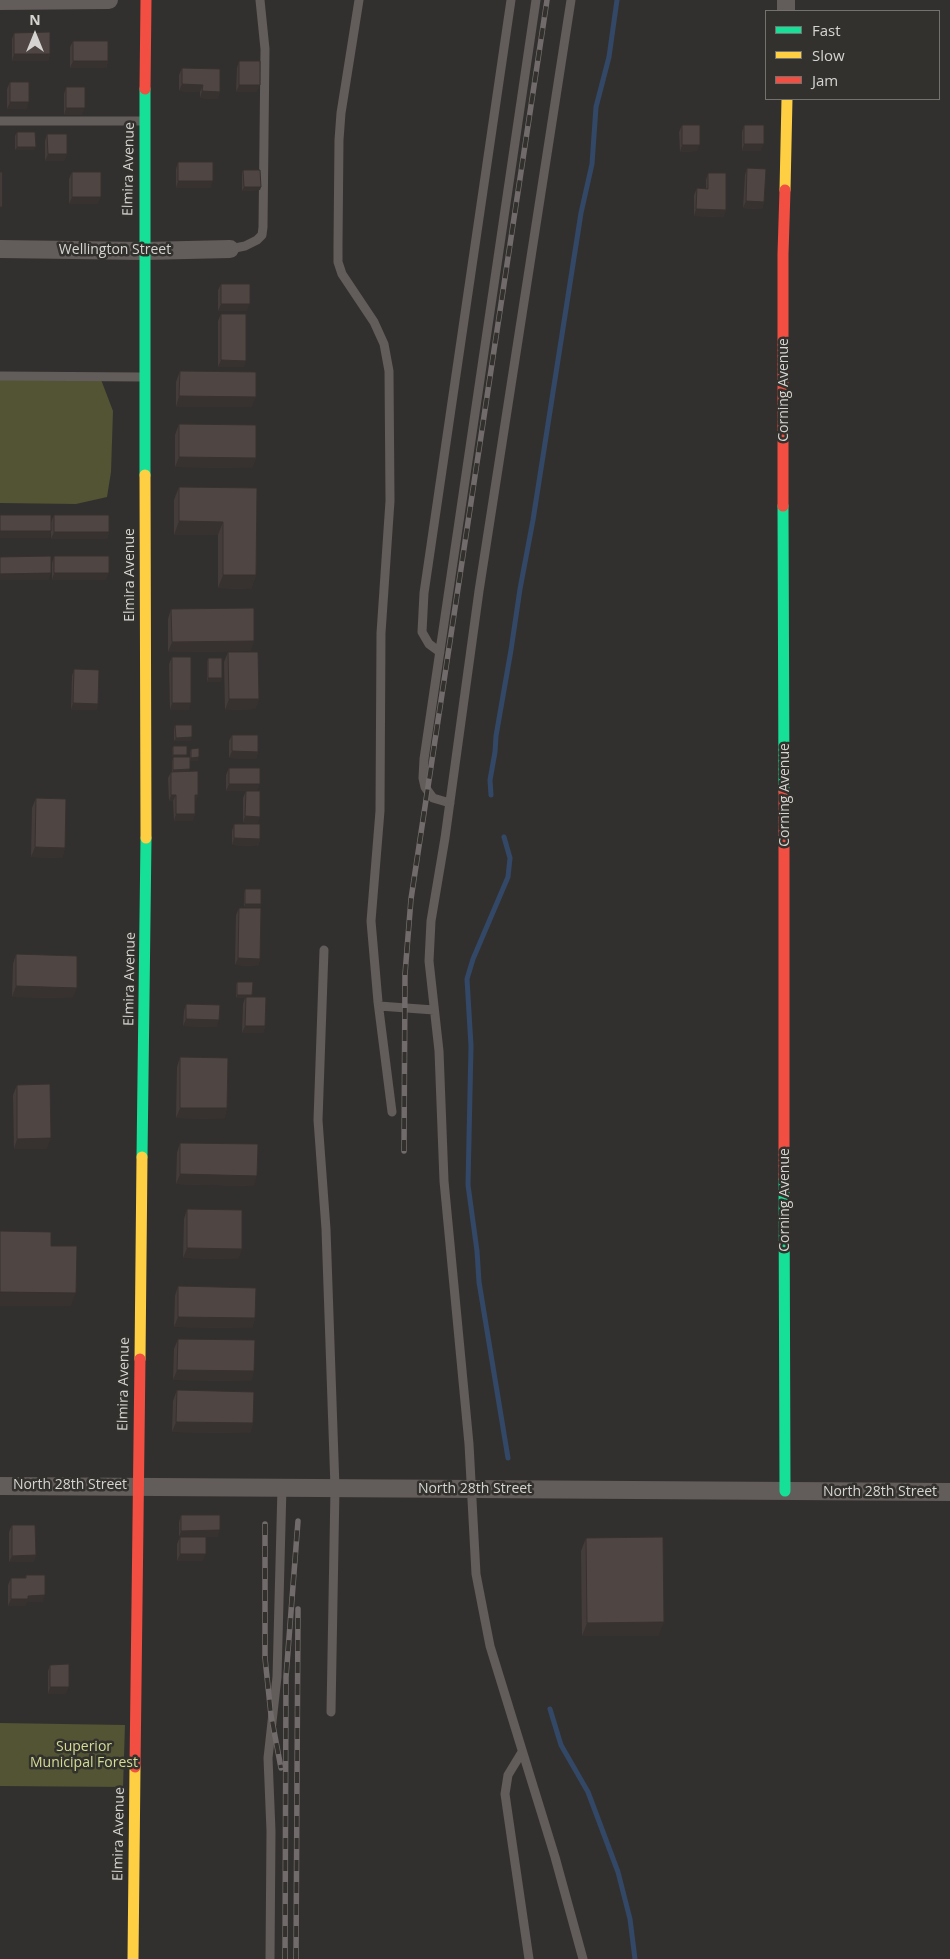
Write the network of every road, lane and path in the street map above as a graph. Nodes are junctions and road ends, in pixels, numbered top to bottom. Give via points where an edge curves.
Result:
1 (109, 0) edge
2 (146, 0) edge
3 (260, 0) edge
4 (359, 0) edge
5 (511, 0) edge
6 (536, 0) edge
7 (571, 0) edge
8 (0, 1) edge
9 (787, 100) edge
10 (145, 121) junction
11 (0, 122) edge
12 (0, 249) edge
13 (230, 249) joint
14 (144, 250) junction
15 (0, 376) edge
16 (144, 377) junction
17 (440, 652) junction
18 (450, 803) junction
19 (324, 950) dead end
20 (379, 1006) junction
21 (434, 1010) junction
22 (392, 1112) dead end
23 (138, 1485) junction
24 (0, 1486) edge
25 (282, 1487) junction
26 (335, 1488) junction
27 (471, 1489) junction
28 (785, 1491) junction
29 (950, 1492) edge
30 (331, 1712) dead end
31 (522, 1752) junction
32 (133, 1959) edge
33 (270, 1959) edge
34 (529, 1959) edge
35 (583, 1959) edge

1 - 8 street
2 - 10 street, Elmira Avenue
3 - 13 lane via 265,49 264,227 257,240
4 - 20 lane via 339,140 338,262 342,274 377,326 389,371 390,501 381,633 380,811 371,921
5 - 17 lane via 422,609 425,639
6 - 17 lane
7 - 18 lane via 479,591
9 - 28 street, Corning Avenue via 783,254
10 - 11 lane
10 - 14 street, Elmira Avenue
12 - 14 street, Wellington Street
13 - 14 street, Wellington Street
14 - 16 street, Elmira Avenue
15 - 16 lane
16 - 23 street, Elmira Avenue via 146,847
17 - 18 lane via 423,778 425,788 433,798
18 - 21 lane via 429,942
19 - 26 lane via 318,1120 326,1229
20 - 21 lane
20 - 22 lane
21 - 27 lane via 439,1051 444,1181
23 - 24 street, North 28th Street
23 - 25 street, North 28th Street
23 - 32 street, Elmira Avenue
25 - 26 street, North 28th Street
25 - 33 lane via 277,1669 268,1758
26 - 27 street, North 28th Street
26 - 30 lane
27 - 28 street, North 28th Street
27 - 31 lane via 476,1574 483,1616
28 - 29 street, North 28th Street
31 - 34 lane via 507,1778 505,1794
31 - 35 lane

